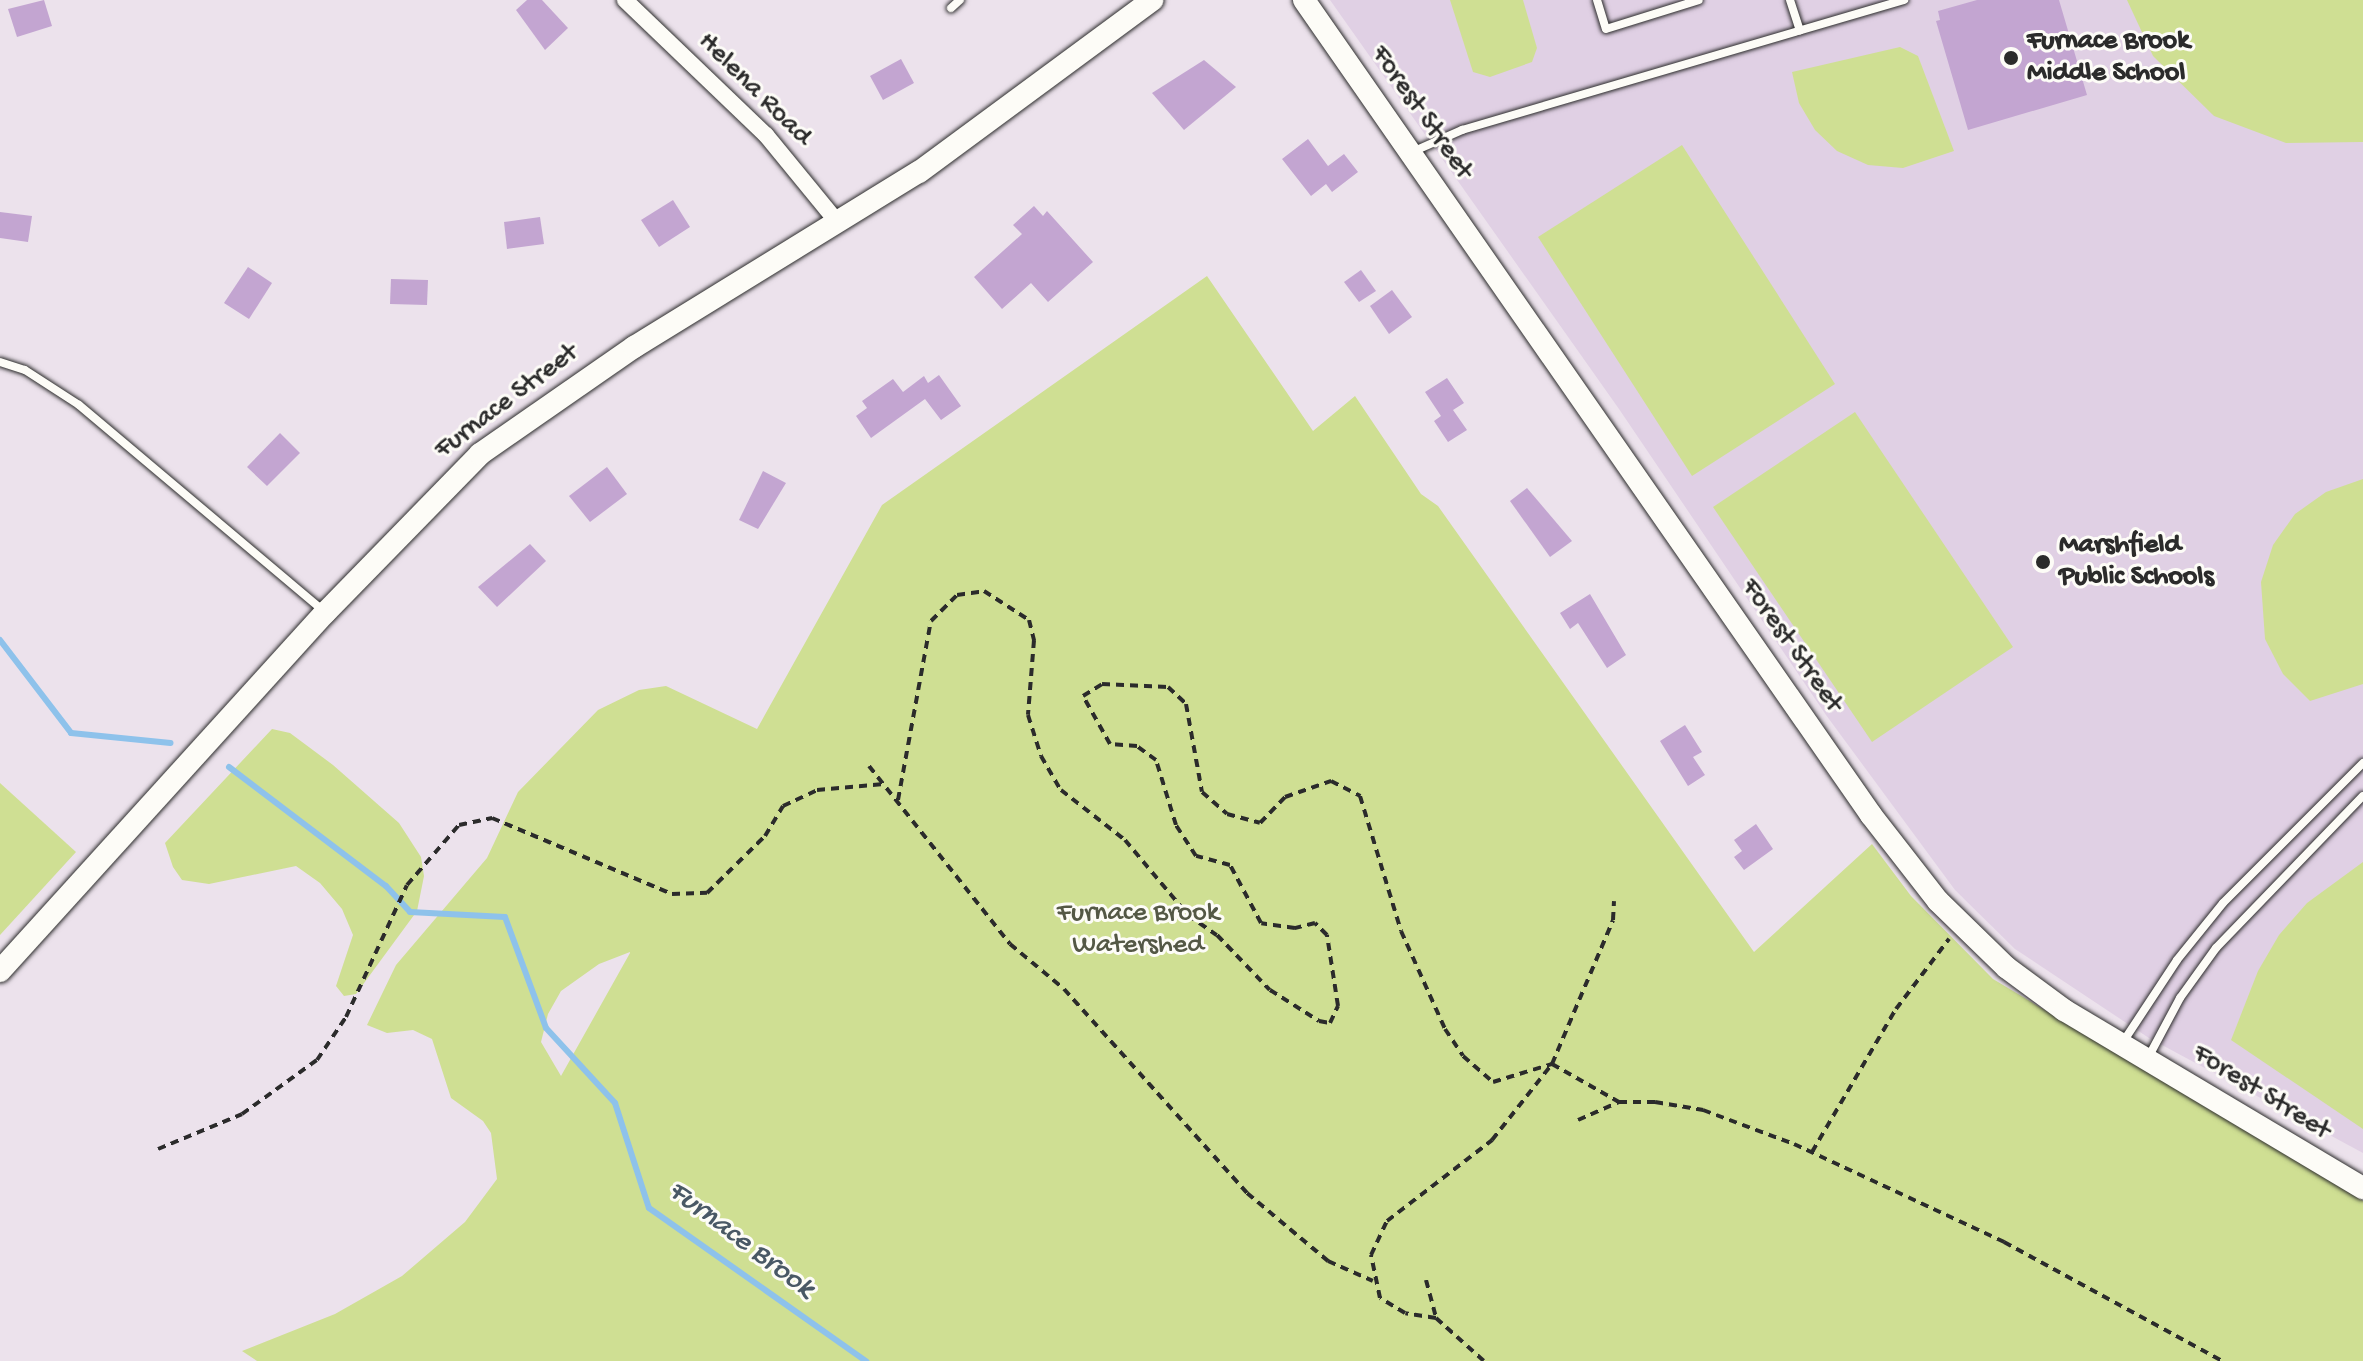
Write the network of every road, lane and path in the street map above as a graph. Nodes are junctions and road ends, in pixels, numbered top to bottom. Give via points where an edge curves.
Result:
1 (625, 0) edge
2 (960, 0) edge
3 (1152, 0) edge
4 (1304, 0) edge
5 (1597, 0) edge
6 (1699, 0) edge
7 (1790, 0) edge
8 (1904, 0) edge
9 (951, 8) dead end
10 (1800, 30) junction
11 (1412, 152) junction
12 (838, 223) junction
13 (0, 362) edge
14 (325, 613) junction
15 (2363, 763) edge
16 (869, 766) dead end
17 (884, 784) junction
18 (2363, 796) edge
19 (898, 800) junction
20 (1614, 901) dead end
21 (1960, 924) junction
22 (0, 971) edge
23 (2123, 1042) junction
24 (2148, 1057) junction
25 (1552, 1064) junction
26 (1619, 1102) junction
27 (1578, 1120) dead end
28 (158, 1149) dead end
29 (1812, 1152) junction
30 (2363, 1188) edge
31 (1426, 1280) dead end
32 (1373, 1281) junction
33 (1436, 1318) junction
34 (1484, 1361) edge
35 (2222, 1361) edge

1 - 12 street, Helena Road via 766,135
2 - 9 lane
3 - 12 street, Furnace Street via 958,144
4 - 11 street, Forest Street
5 - 6 lane via 1606,29
7 - 10 lane
8 - 10 lane
10 - 11 lane via 1462,130
11 - 21 street, Forest Street via 1871,815
12 - 14 street, Furnace Street via 667,325 509,432 452,480
13 - 14 lane via 25,370 79,405
14 - 22 street, Furnace Street
15 - 23 lane via 2223,903 2177,960
16 - 17 path
17 - 19 path
17 - 28 path via 817,790 783,806 765,836 707,893 672,894 492,818 459,825 407,885 346,1017 317,1060 242,1114
18 - 24 lane via 2216,948 2180,998
19 - 25 path via 931,621 957,595 984,591 1029,620 1034,640 1028,715 1041,756 1061,790 1125,840 1188,915 1217,935 1270,990 1330,1023 1338,1006 1327,935 1315,923 1295,928 1261,923 1230,865 1196,856 1176,825 1156,760 1137,746 1110,744 1083,696 1102,684 1168,687 1186,704 1202,792 1227,814 1260,823 1285,797 1331,781 1360,796 1401,931 1463,1056 1493,1082
19 - 32 path via 923,839 1010,944 1064,989 1247,1193 1328,1261
20 - 25 path via 1613,920
21 - 23 street, Forest Street via 2032,988
21 - 29 path via 1896,1009
23 - 24 street, Forest Street
24 - 30 street, Forest Street via 2212,1101
25 - 26 path
25 - 32 path via 1492,1140 1387,1221 1372,1245
26 - 27 path
26 - 29 path via 1703,1110
29 - 35 path via 2004,1242
31 - 33 path
32 - 33 path via 1380,1298 1405,1313
33 - 34 path

